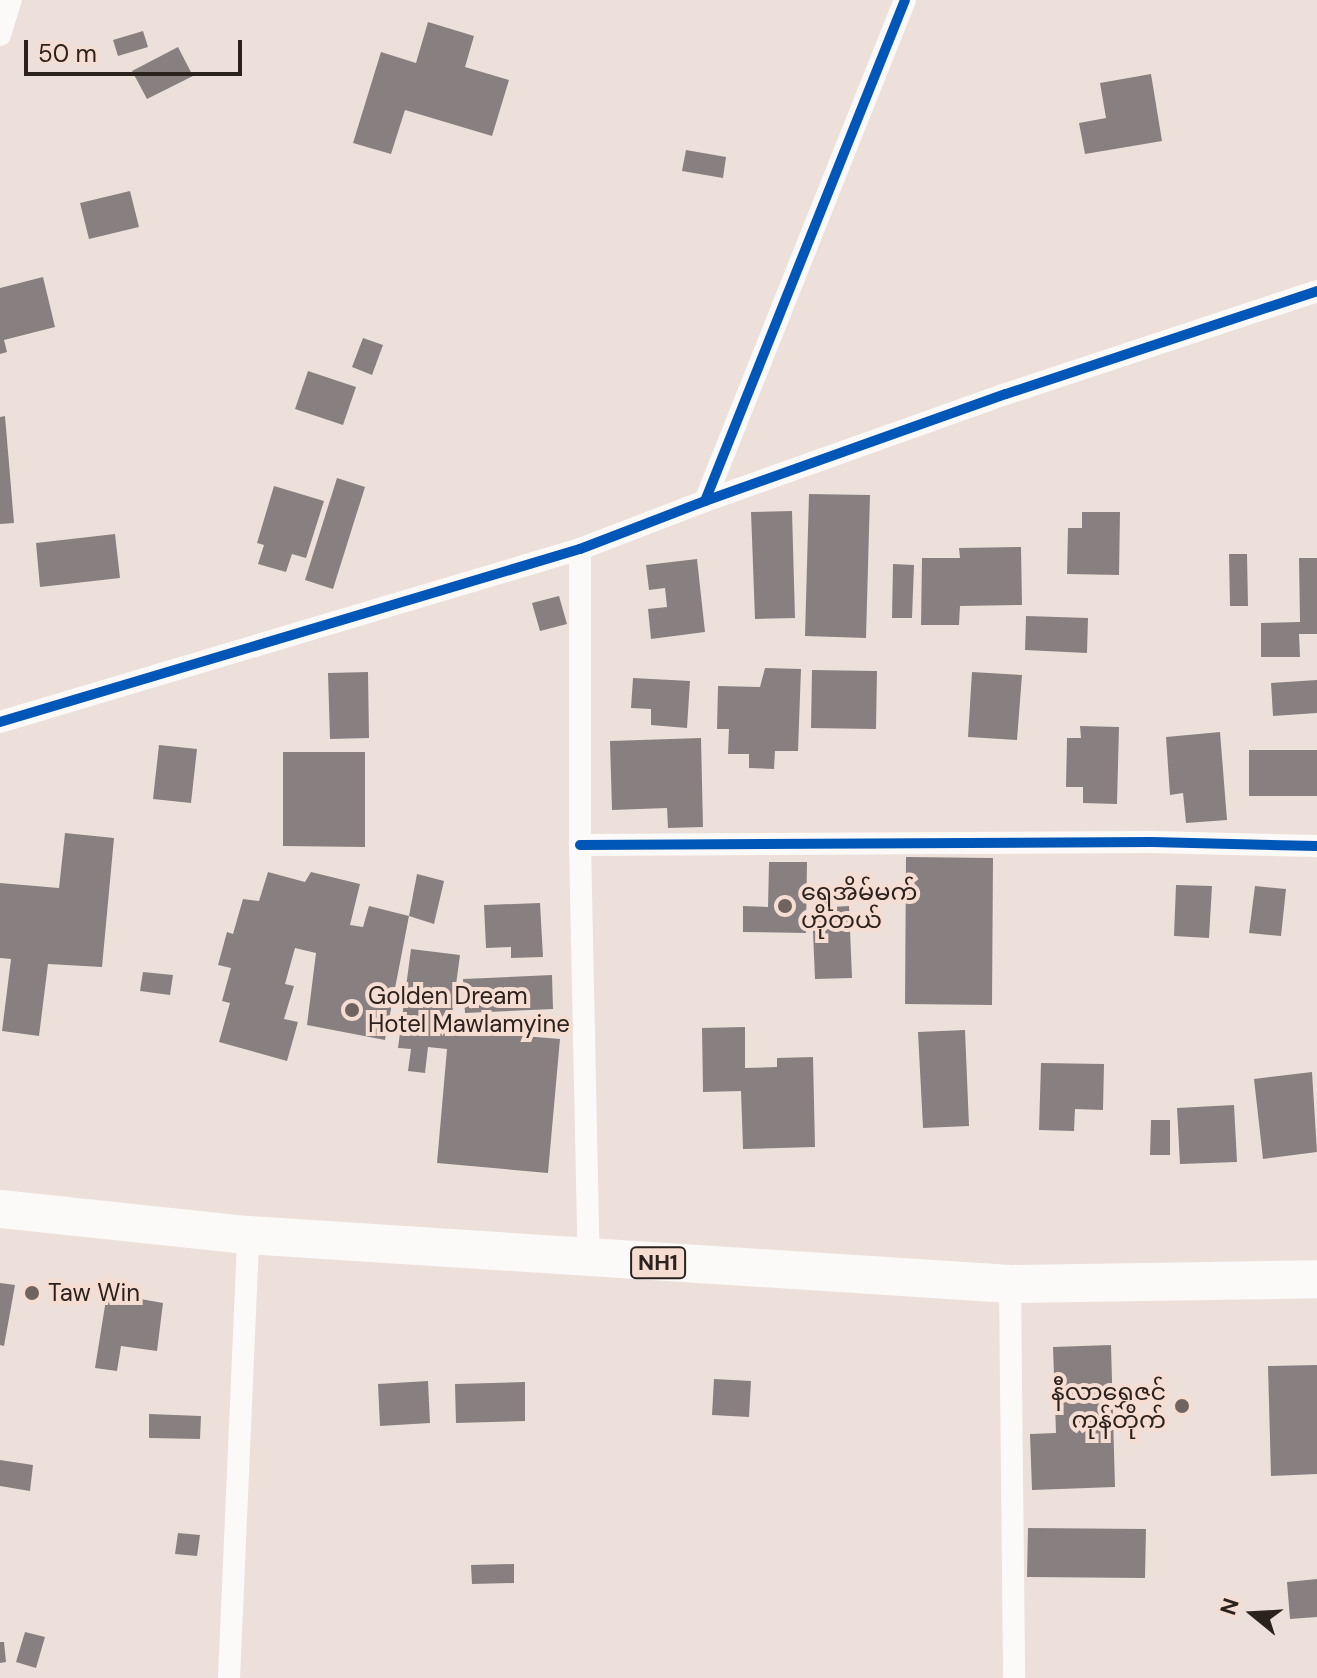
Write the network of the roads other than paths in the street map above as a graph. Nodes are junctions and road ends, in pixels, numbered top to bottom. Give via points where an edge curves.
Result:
1 (11, 0) edge
2 (905, 0) edge
3 (0, 35) edge
4 (1317, 291) edge
5 (705, 501) junction
6 (580, 549) junction
7 (0, 722) edge
8 (580, 845) junction
9 (1317, 846) edge
10 (0, 1209) edge
11 (248, 1235) junction
12 (589, 1258) junction
13 (1317, 1279) edge
14 (1010, 1284) junction
15 (229, 1678) edge
16 (1014, 1678) edge

1 - 3 street
2 - 5 street
4 - 5 street
5 - 6 street
6 - 7 street
6 - 8 street
8 - 9 street
8 - 12 street
10 - 11 highway, NH1
11 - 12 highway, NH1
11 - 15 street
12 - 14 highway, NH1
13 - 14 highway, NH1
14 - 16 street

